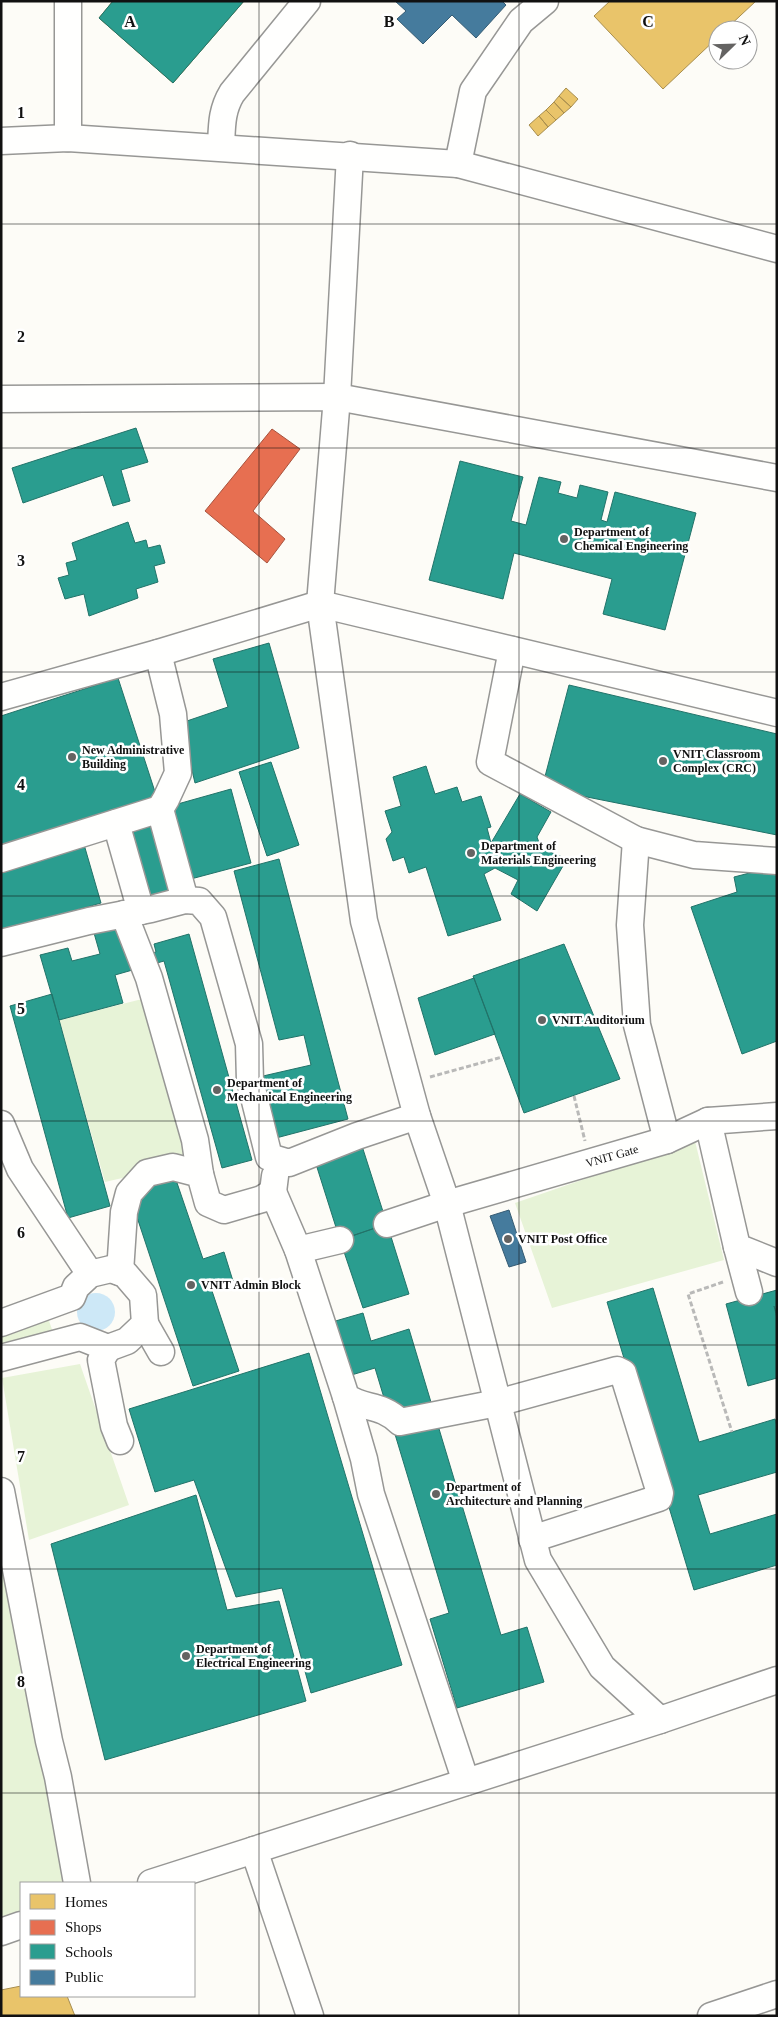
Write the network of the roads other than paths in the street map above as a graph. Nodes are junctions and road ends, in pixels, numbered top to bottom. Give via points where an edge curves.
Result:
1 (68, 1) edge
2 (307, 1) edge
3 (545, 1) edge
4 (68, 138) junction
5 (1, 141) edge
6 (221, 147) junction
7 (350, 156) junction
8 (458, 164) junction
9 (777, 249) edge
10 (337, 398) junction
11 (1, 399) edge
12 (777, 478) edge
13 (320, 604) junction
14 (512, 650) junction
15 (158, 653) junction
16 (1, 697) edge
17 (777, 713) edge
18 (160, 808) junction
19 (116, 823) junction
20 (636, 840) junction
21 (1, 859) edge
22 (777, 861) edge
23 (185, 900) junction
24 (133, 913) junction
25 (1, 943) edge
26 (774, 1110) edge
27 (417, 1116) junction
28 (708, 1121) junction
29 (1, 1124) edge
30 (667, 1140) junction
31 (276, 1160) junction
32 (200, 1174) junction
33 (273, 1192) junction
34 (447, 1204) junction
35 (388, 1224) dead end
36 (340, 1240) dead end
37 (738, 1247) junction
38 (298, 1250) junction
39 (777, 1263) edge
40 (120, 1272) junction
41 (90, 1274) junction
42 (747, 1283) road end
43 (1, 1323) edge
44 (145, 1324) junction
45 (108, 1348) junction
46 (161, 1352) dead end
47 (1, 1358) edge
48 (346, 1397) junction
49 (497, 1404) junction
50 (120, 1441) dead end
51 (1, 1490) edge
52 (532, 1539) junction
53 (777, 1680) edge
54 (660, 1720) junction
55 (466, 1782) junction
56 (254, 1850) junction
57 (77, 1882) edge
58 (154, 1882) edge
59 (20, 1926) edge
60 (1, 1932) edge
61 (777, 1994) edge
62 (310, 2016) edge
63 (711, 2016) edge

1 - 4 street
2 - 6 street via 224,106
3 - 8 street via 521,21 473,91
4 - 5 street
4 - 6 street
6 - 7 street
7 - 8 street
7 - 10 street
8 - 9 street
10 - 11 street
10 - 12 street
10 - 13 street
13 - 14 street
13 - 15 street
13 - 27 street via 364,921
14 - 17 street
14 - 20 street via 490,762
15 - 16 street
15 - 18 street via 173,714 178,773
18 - 19 street
18 - 23 street
19 - 21 street
19 - 24 street
20 - 22 street via 694,855
20 - 30 street via 630,925 637,1025
23 - 24 street
23 - 31 street via 199,901 213,917 248,1044 250,1081 269,1157
24 - 25 street
24 - 32 street via 195,1140
26 - 28 street, VNIT Gate
27 - 31 street via 289,1163
27 - 34 street
28 - 30 street, VNIT Gate
28 - 37 street
29 - 41 street via 20,1169
30 - 34 street, VNIT Gate
31 - 33 street
32 - 33 street via 208,1203 224,1210 262,1199
32 - 40 street via 173,1166 147,1173 129,1193 124,1212
33 - 38 street
34 - 35 street, VNIT Gate
34 - 49 street
36 - 38 street
37 - 39 street
37 - 42 street
38 - 48 street
40 - 41 street via 111,1270
40 - 44 street via 143,1295
41 - 43 street via 76,1287 72,1297
44 - 45 street via 127,1341
44 - 46 street
45 - 47 street via 80,1337
45 - 50 street via 101,1360
48 - 49 street via 354,1403 390,1412 400,1422
48 - 55 street via 371,1494
49 - 52 street
49 - 52 street via 617,1370 623,1373 660,1493 659,1498
51 - 57 street
52 - 54 street via 538,1560 602,1667
53 - 54 street
54 - 55 street
55 - 56 street
56 - 58 street
56 - 62 street
59 - 60 street
61 - 63 street

